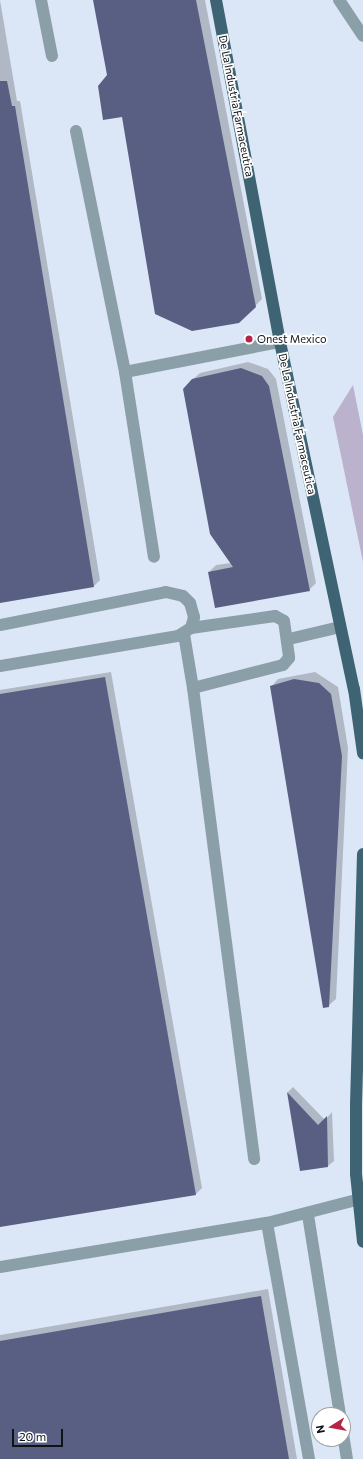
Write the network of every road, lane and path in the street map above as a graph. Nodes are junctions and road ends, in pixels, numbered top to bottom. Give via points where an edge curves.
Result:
1 (41, 0) edge
2 (216, 0) edge
3 (339, 0) edge
4 (363, 36) edge
5 (52, 56) dead end
6 (76, 131) dead end
7 (280, 342) junction
8 (125, 372) junction
9 (154, 557) dead end
10 (0, 625) edge
11 (340, 627) junction
12 (188, 631) junction
13 (289, 639) junction
14 (0, 666) edge
15 (193, 688) junction
16 (363, 753) edge
17 (363, 854) edge
18 (254, 1159) dead end
19 (360, 1199) junction
20 (308, 1215) junction
21 (268, 1223) junction
22 (363, 1242) edge
23 (0, 1267) edge
24 (339, 1407) edge
25 (345, 1447) edge
26 (309, 1459) edge
27 (347, 1459) edge

1 - 5 lane
2 - 7 main road, De La Industria Farmaceutica
3 - 4 lane
6 - 8 lane
7 - 8 lane
7 - 11 main road, De La Industria Farmaceutica
8 - 9 lane
10 - 12 lane via 166,592 183,596 190,603 194,616
11 - 13 lane
11 - 16 main road, De La Industria Farmaceutica
12 - 13 lane via 279,616
12 - 14 lane
12 - 15 lane
13 - 15 lane via 290,658 283,665
15 - 18 lane
17 - 19 main road via 356,1106
19 - 20 lane
19 - 22 main road
20 - 21 lane
20 - 24 lane
21 - 23 lane
21 - 26 lane
25 - 27 lane

